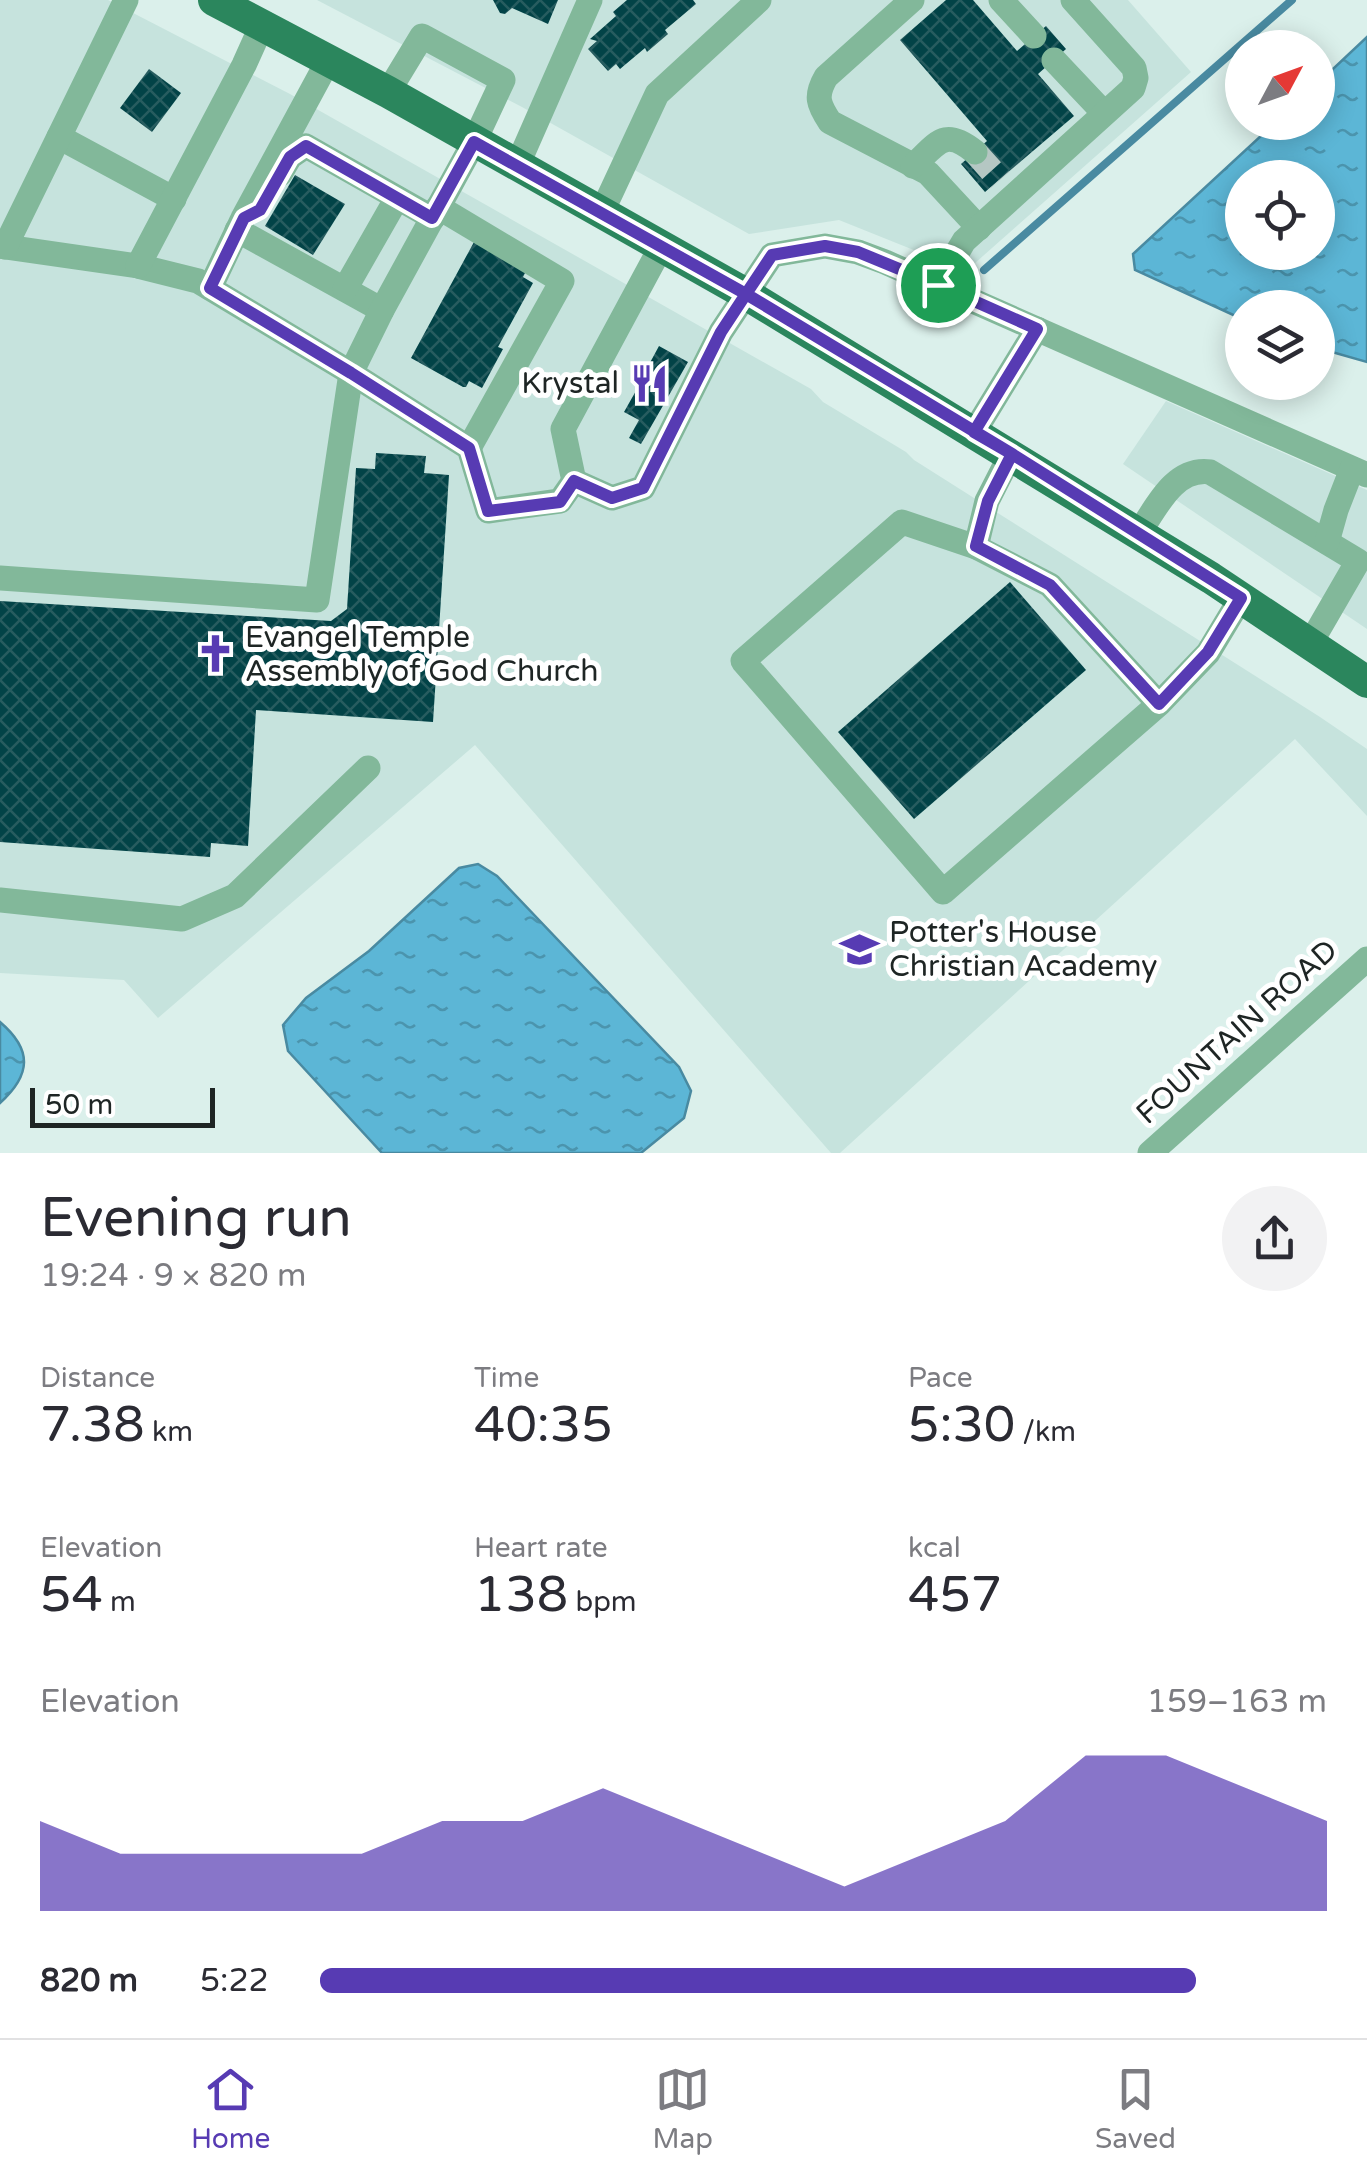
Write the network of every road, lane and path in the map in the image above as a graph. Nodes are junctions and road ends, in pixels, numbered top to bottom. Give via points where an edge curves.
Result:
1 (126, 0) edge
2 (214, 0) edge
3 (590, 0) edge
4 (912, 0) edge
5 (1001, 0) edge
6 (1073, 0) edge
7 (749, 3) edge
8 (262, 25) junction
9 (1034, 36) dead end
10 (328, 60) junction
11 (1054, 60) dead end
12 (388, 92) junction
13 (1104, 113) junction
14 (59, 137) junction
15 (474, 142) junction
16 (975, 152) tunnel mouth
17 (516, 166) junction
18 (913, 166) junction
19 (396, 198) junction
20 (174, 199) junction
21 (436, 213) junction
22 (602, 214) junction
23 (240, 224) junction
24 (978, 228) junction
25 (2, 246) edge
26 (662, 247) junction
27 (138, 266) junction
28 (938, 285) junction
29 (210, 288) junction
30 (345, 289) junction
31 (746, 294) junction
32 (382, 310) junction
33 (1037, 329) junction
34 (351, 373) junction
35 (974, 432) junction
36 (469, 448) junction
37 (1012, 454) junction
38 (1360, 472) edge
39 (574, 481) junction
40 (1139, 533) junction
41 (1327, 542) junction
42 (976, 546) junction
43 (1362, 559) edge
44 (0, 578) edge
45 (1241, 598) junction
46 (1310, 644) junction
47 (1367, 682) edge
48 (1159, 704) junction
49 (368, 768) dead end
50 (0, 900) edge
51 (1367, 959) edge
52 (1163, 1149) edge

1 - 14 street
2 - 8 main road
3 - 17 street
4 - 18 street via 818,90 830,122
5 - 9 street
6 - 13 street via 1134,68 1133,88
7 - 22 street via 658,94
8 - 10 main road
8 - 20 street
10 - 12 main road
10 - 23 street
11 - 13 street
12 - 15 main road
12 - 15 street via 422,36 503,80
13 - 24 street via 1007,188
14 - 20 street
14 - 25 street
15 - 17 main road
15 - 21 street
16 - 18 street via 961,140 941,140
17 - 22 main road
18 - 24 street via 928,173
19 - 21 street
19 - 23 street via 306,146 290,157 260,210
19 - 30 street
20 - 27 street
21 - 32 street
21 - 36 street via 562,281
22 - 26 main road
23 - 29 street
23 - 30 street
24 - 28 street
25 - 27 street
26 - 31 main road
26 - 39 street via 563,429
27 - 29 street
28 - 31 street via 858,252 825,246 772,255
28 - 33 street
29 - 34 street
30 - 32 street
31 - 35 main road
31 - 39 street via 643,488 612,498
32 - 34 street
33 - 35 street
33 - 38 street
34 - 36 street
34 - 44 street via 317,600
35 - 37 main road
36 - 39 street via 488,511 560,502
37 - 40 main road
37 - 42 street via 988,501
38 - 41 street via 1336,510
40 - 41 street via 1173,484 1198,470
40 - 45 main road
41 - 43 street
42 - 48 street via 1050,585
42 - 48 street via 902,522 743,661 943,892
43 - 46 street
45 - 46 main road
45 - 48 street via 1208,652
46 - 47 main road
49 - 50 street via 235,896 182,918
51 - 52 street, FOUNTAIN ROAD

